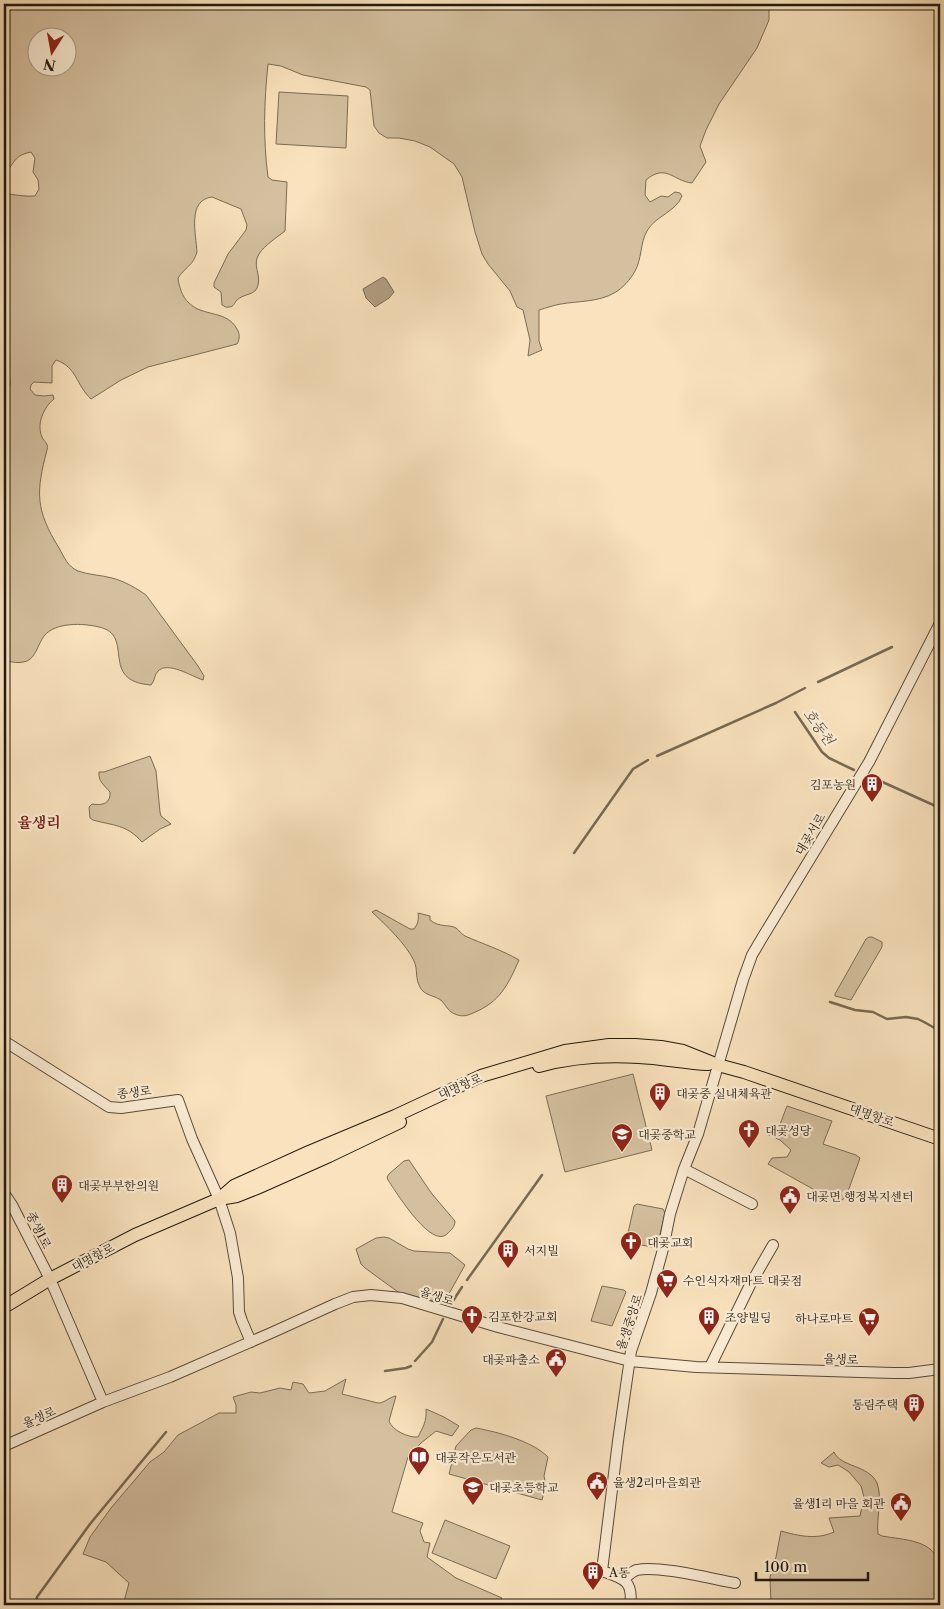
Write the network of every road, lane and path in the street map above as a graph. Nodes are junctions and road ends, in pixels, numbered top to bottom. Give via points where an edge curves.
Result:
1 (940, 623) edge
2 (4, 1042) edge
3 (718, 1065) junction
4 (940, 1139) edge
5 (684, 1170) junction
6 (4, 1193) edge
7 (219, 1199) junction
8 (752, 1204) dead end
9 (773, 1245) dead end
10 (50, 1279) junction
11 (4, 1307) edge
12 (251, 1342) junction
13 (630, 1361) junction
14 (710, 1367) junction
15 (940, 1369) edge
16 (103, 1402) junction
17 (4, 1446) edge
18 (624, 1579) junction
19 (735, 1583) dead end
20 (630, 1605) edge

1 - 3 street, 대곶서로 via 869,762 752,955
2 - 7 street, 종생로 via 109,1107 178,1100
3 - 4 main road, 대명항로
3 - 5 street, 율생중앙로
3 - 7 main road, 대명항로 via 684,1051 635,1045 594,1046 540,1057 481,1076 309,1152 234,1186
5 - 8 street
5 - 13 street, 율생중앙로 via 652,1293
6 - 10 street, 종생1로
7 - 10 main road, 대명항로 via 135,1234
7 - 12 street via 234,1254 242,1321
9 - 14 street
10 - 11 main road, 대명항로
10 - 16 street
12 - 13 street, 율생로 via 335,1304 371,1295 402,1298
12 - 16 street, 율생로
13 - 14 street, 율생로
13 - 18 street, 율생중앙로 via 602,1571
14 - 15 street, 율생로 via 893,1373
16 - 17 street, 율생로
18 - 19 street via 634,1571 646,1569
18 - 20 street via 630,1589

